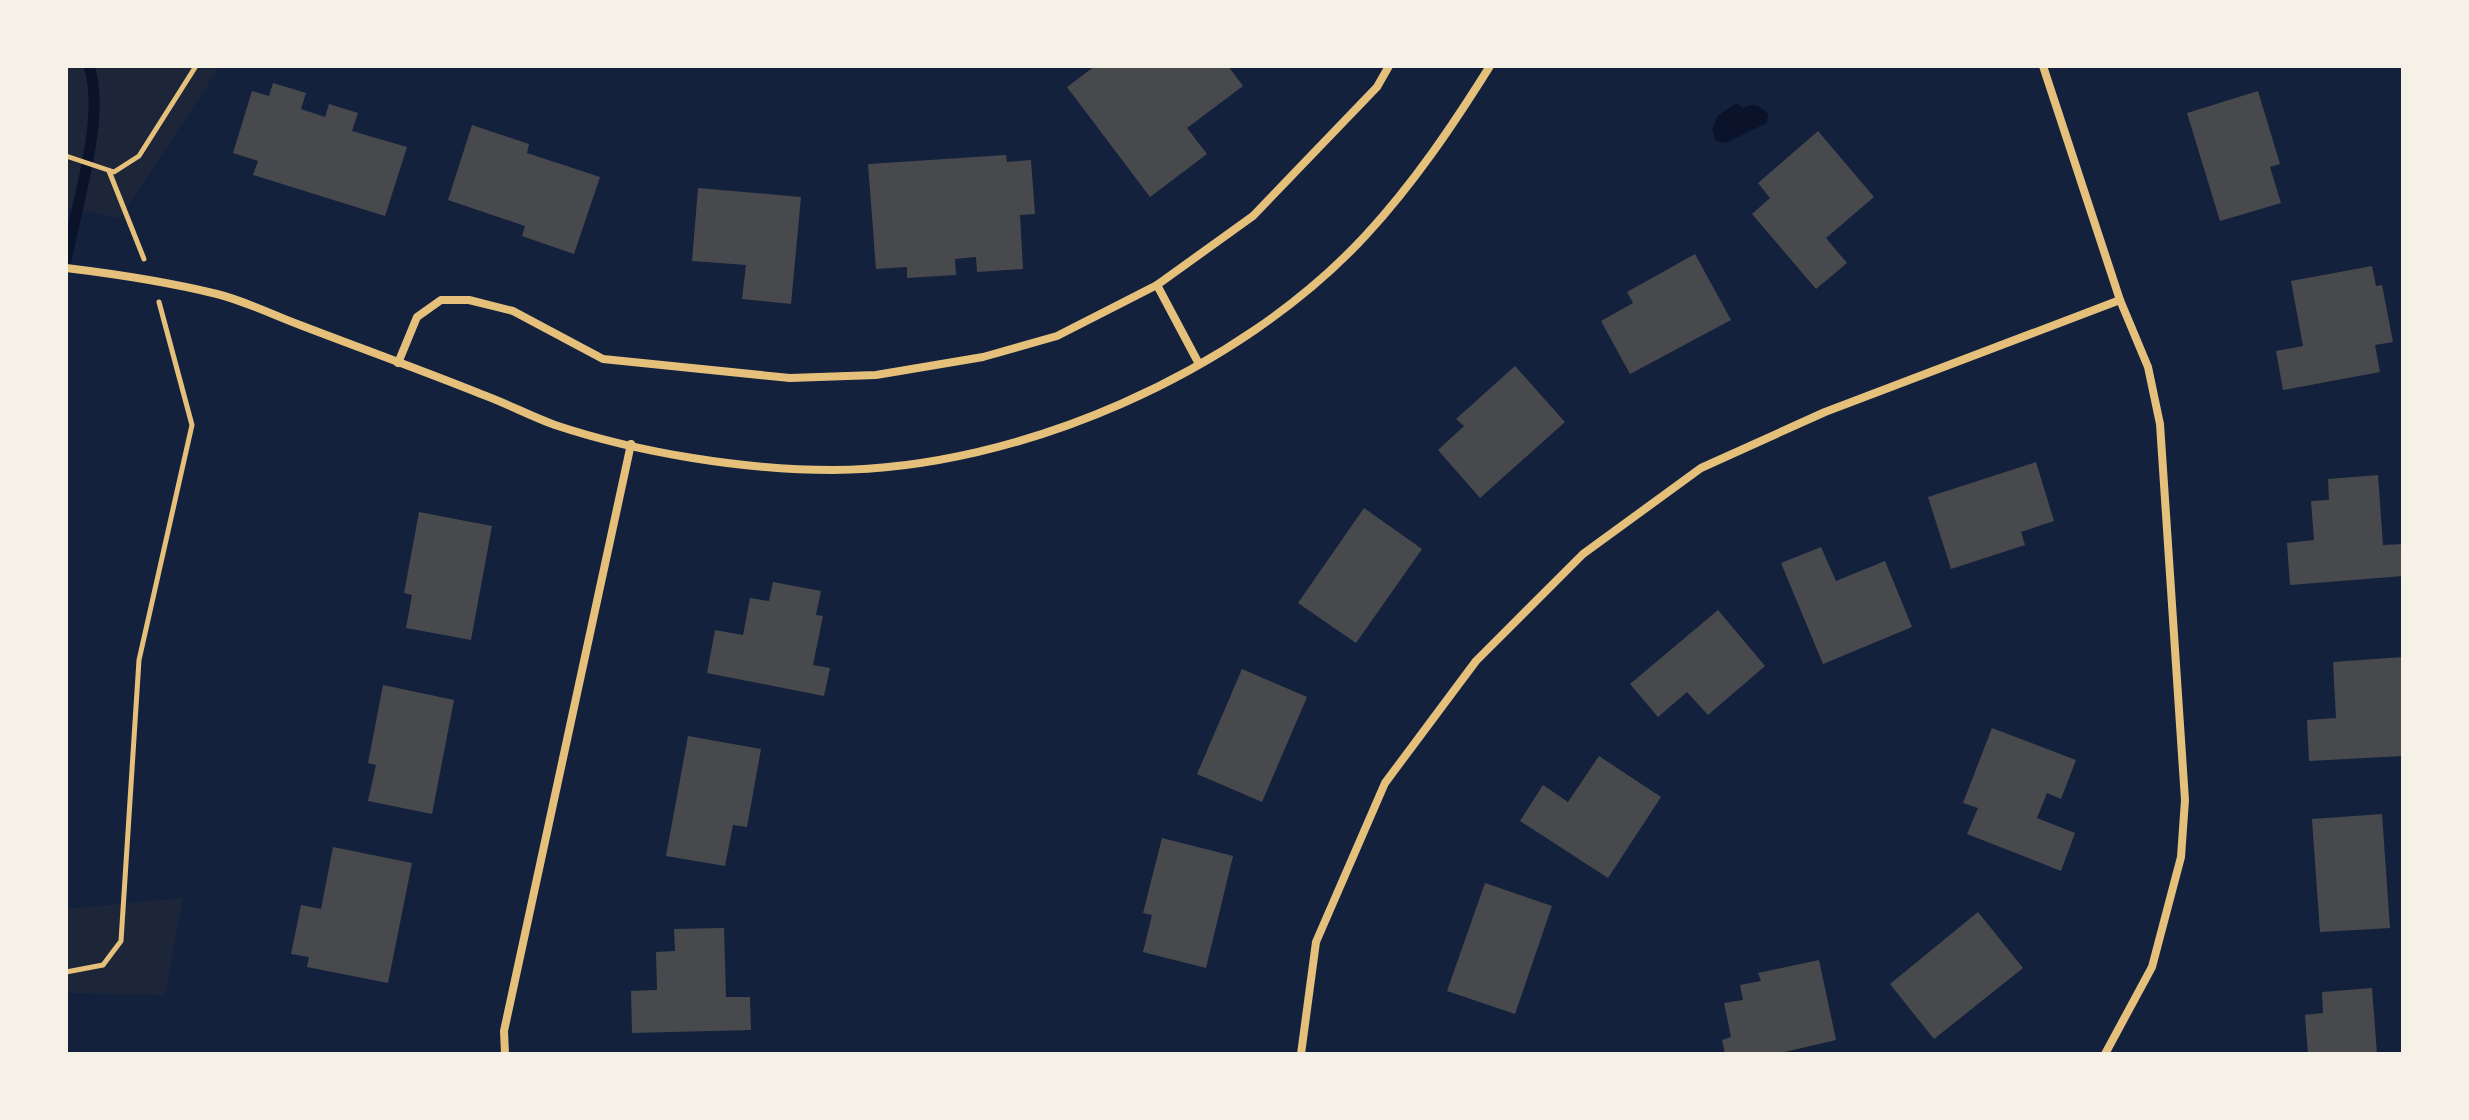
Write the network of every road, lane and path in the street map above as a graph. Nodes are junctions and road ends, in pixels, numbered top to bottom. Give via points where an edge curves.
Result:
1 (196, 66) edge
2 (1389, 66) edge
3 (1490, 66) edge
4 (2043, 66) edge
5 (66, 156) edge
6 (109, 171) junction
7 (66, 268) edge
8 (152, 282) junction
9 (1157, 285) junction
10 (2120, 300) junction
11 (398, 363) junction
12 (1199, 364) junction
13 (631, 444) junction
14 (66, 972) edge
15 (505, 1054) edge
16 (1301, 1054) edge
17 (2105, 1054) edge

1 - 6 path via 139,156
2 - 9 street via 1377,87 1253,216
3 - 12 street via 1440,146 1365,236 1303,292
4 - 10 street
5 - 6 path
6 - 8 path
7 - 8 street
8 - 11 street via 220,295
8 - 14 path via 192,425 139,660 121,941 103,965
9 - 11 street via 1057,336 983,357 876,375 790,378 603,359 513,311 469,300 441,300 417,317
9 - 12 street
10 - 16 street via 1825,412 1701,468 1583,554 1476,661 1385,783 1316,942
10 - 17 street via 2148,367 2160,424 2185,800 2181,857 2152,967
11 - 13 street via 555,425
12 - 13 street via 1095,415 997,447 905,463 834,470 754,465
13 - 15 street via 504,1031

